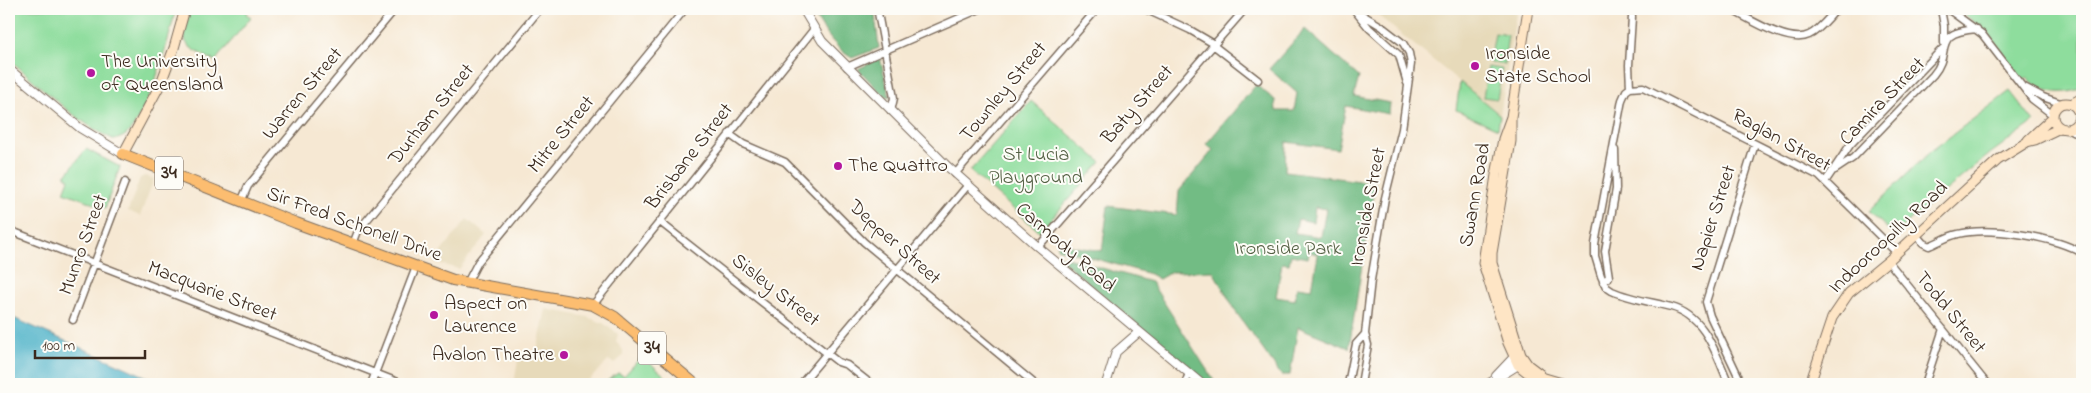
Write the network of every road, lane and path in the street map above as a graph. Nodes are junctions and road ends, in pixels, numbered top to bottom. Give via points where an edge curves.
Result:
1 (185, 9) edge
2 (395, 9) edge
3 (540, 9) edge
4 (685, 9) edge
5 (802, 9) edge
6 (874, 9) edge
7 (980, 9) edge
8 (1096, 9) edge
9 (1145, 9) edge
10 (1244, 9) edge
11 (1528, 9) edge
12 (1730, 9) edge
13 (1836, 9) edge
14 (1941, 9) edge
15 (1948, 9) edge
16 (1354, 10) edge
17 (1632, 17) dead end
18 (814, 29) junction
19 (1977, 29) junction
20 (1213, 44) junction
21 (1943, 46) junction
22 (884, 49) junction
23 (847, 67) junction
24 (9, 69) edge
25 (1258, 80) dead end
26 (2022, 86) junction
27 (1408, 87) junction
28 (1630, 88) junction
29 (2082, 98) edge
30 (2060, 104) junction
31 (2071, 104) junction
32 (890, 111) junction
33 (2052, 116) junction
34 (2080, 118) edge
35 (2065, 128) junction
36 (729, 134) junction
37 (2082, 136) edge
38 (2027, 142) junction
39 (1755, 144) junction
40 (1614, 146) junction
41 (123, 154) junction
42 (1835, 170) junction
43 (955, 174) junction
44 (125, 182) dead end
45 (1825, 182) junction
46 (968, 185) junction
47 (241, 202) junction
48 (660, 222) junction
49 (9, 230) edge
50 (1916, 235) junction
51 (353, 244) junction
52 (1038, 246) junction
53 (1897, 253) junction
54 (2082, 253) edge
55 (1888, 262) junction
56 (94, 264) junction
57 (416, 267) junction
58 (898, 269) junction
59 (1603, 282) junction
60 (467, 283) junction
61 (593, 305) junction
62 (73, 320) dead end
63 (1943, 329) junction
64 (1139, 332) junction
65 (1365, 334) junction
66 (828, 353) junction
67 (1518, 360) junction
68 (1189, 372) junction
69 (375, 373) junction
70 (1491, 382) edge
71 (1200, 383) edge
72 (371, 384) edge
73 (403, 384) edge
74 (694, 384) edge
75 (802, 384) edge
76 (871, 384) edge
77 (1035, 384) edge
78 (1106, 384) edge
79 (1185, 384) edge
80 (1348, 384) edge
81 (1361, 384) edge
82 (1565, 384) edge
83 (1729, 384) edge
84 (1742, 384) edge
85 (1810, 384) edge
86 (1925, 384) edge
87 (1987, 384) edge

1 - 41 main road via 161,83
2 - 47 street, Warren Street via 248,186
3 - 51 street, Durham Street via 358,231
4 - 60 street, Mitre Street via 478,262
5 - 18 street, Carmody Road
6 - 22 street via 878,13
7 - 22 street
8 - 43 street, Townley Street
9 - 20 street
10 - 20 street, Baty Street
11 - 67 main road, Swann Road via 1492,263
12 - 13 street via 1778,32 1800,38 1812,33
14 - 21 street, Camira Street
15 - 19 street
16 - 27 street, Ironside Street via 1400,56
16 - 27 street, Ironside Street via 1386,29 1408,49 1411,64
17 - 28 street
18 - 23 street, Carmody Road
18 - 36 street, Brisbane Street
19 - 21 street, Camira Street via 1957,32
19 - 26 street
20 - 25 street
20 - 52 street, Baty Street
21 - 42 street, Camira Street via 1850,145
21 - 42 street, Camira Street via 1941,63 1933,75 1856,155
22 - 23 street
22 - 32 street via 894,98
23 - 32 street, Carmody Road
24 - 41 street, Sir Fred Schonell Drive via 80,128
26 - 30 street
26 - 33 street via 2032,100
27 - 65 street, Ironside Street via 1402,129 1379,229
28 - 39 street, Raglan Street via 1643,87
28 - 40 street via 1622,100
29 - 31 main road
30 - 31 main road
30 - 33 main road
31 - 34 main road
32 - 43 street, Carmody Road
33 - 35 main road
33 - 38 main road, Indooroopilly Road
34 - 35 main road
35 - 37 street
35 - 38 main road, Indooroopilly Road
36 - 48 street, Brisbane Street
36 - 58 street, Depper Street via 743,144 785,162 864,242
38 - 50 main road, Indooroopilly Road via 1994,163
39 - 45 street, Raglan Street
39 - 84 street, Napier Street via 1706,302
40 - 59 street via 1595,244
40 - 59 street via 1616,189 1605,251 1609,277
41 - 47 main road, Sir Fred Schonell Drive / 34
42 - 45 street, Camira Street
43 - 46 street, Carmody Road
44 - 56 street, Munro Street
45 - 53 street, Raglan Street
46 - 52 street, Carmody Road
46 - 58 street
47 - 51 main road, Sir Fred Schonell Drive / 34
48 - 61 street, Brisbane Street
48 - 66 street, Sisley Street
49 - 56 street, Macquarie Street
50 - 53 main road, Indooroopilly Road
50 - 54 street via 1928,246 1968,232 2027,236 2054,241
51 - 57 main road, Sir Fred Schonell Drive / 34
52 - 64 street, Carmody Road
53 - 55 main road, Indooroopilly Road
55 - 63 street, Todd Street
55 - 85 main road, Indooroopilly Road via 1849,293 1837,309
56 - 62 street, Munro Street
56 - 69 street, Macquarie Street
57 - 60 main road, Sir Fred Schonell Drive / 34
57 - 69 street
58 - 66 street
58 - 77 street, Depper Street
59 - 83 street via 1617,293 1676,308 1692,316 1704,331
60 - 61 main road, Sir Fred Schonell Drive / 34
61 - 74 main road, Sir Fred Schonell Drive / 34 via 615,317
63 - 86 street
63 - 87 street, Todd Street
64 - 68 street, Carmody Road
64 - 78 street via 1116,353
65 - 80 street, Ironside Street via 1356,344
65 - 81 street, Ironside Street via 1368,346
66 - 75 street
66 - 76 street, Sisley Street
67 - 70 street
67 - 82 main road via 1544,377
68 - 71 street, Carmody Road
68 - 79 street
69 - 72 street
69 - 73 street, Macquarie Street

